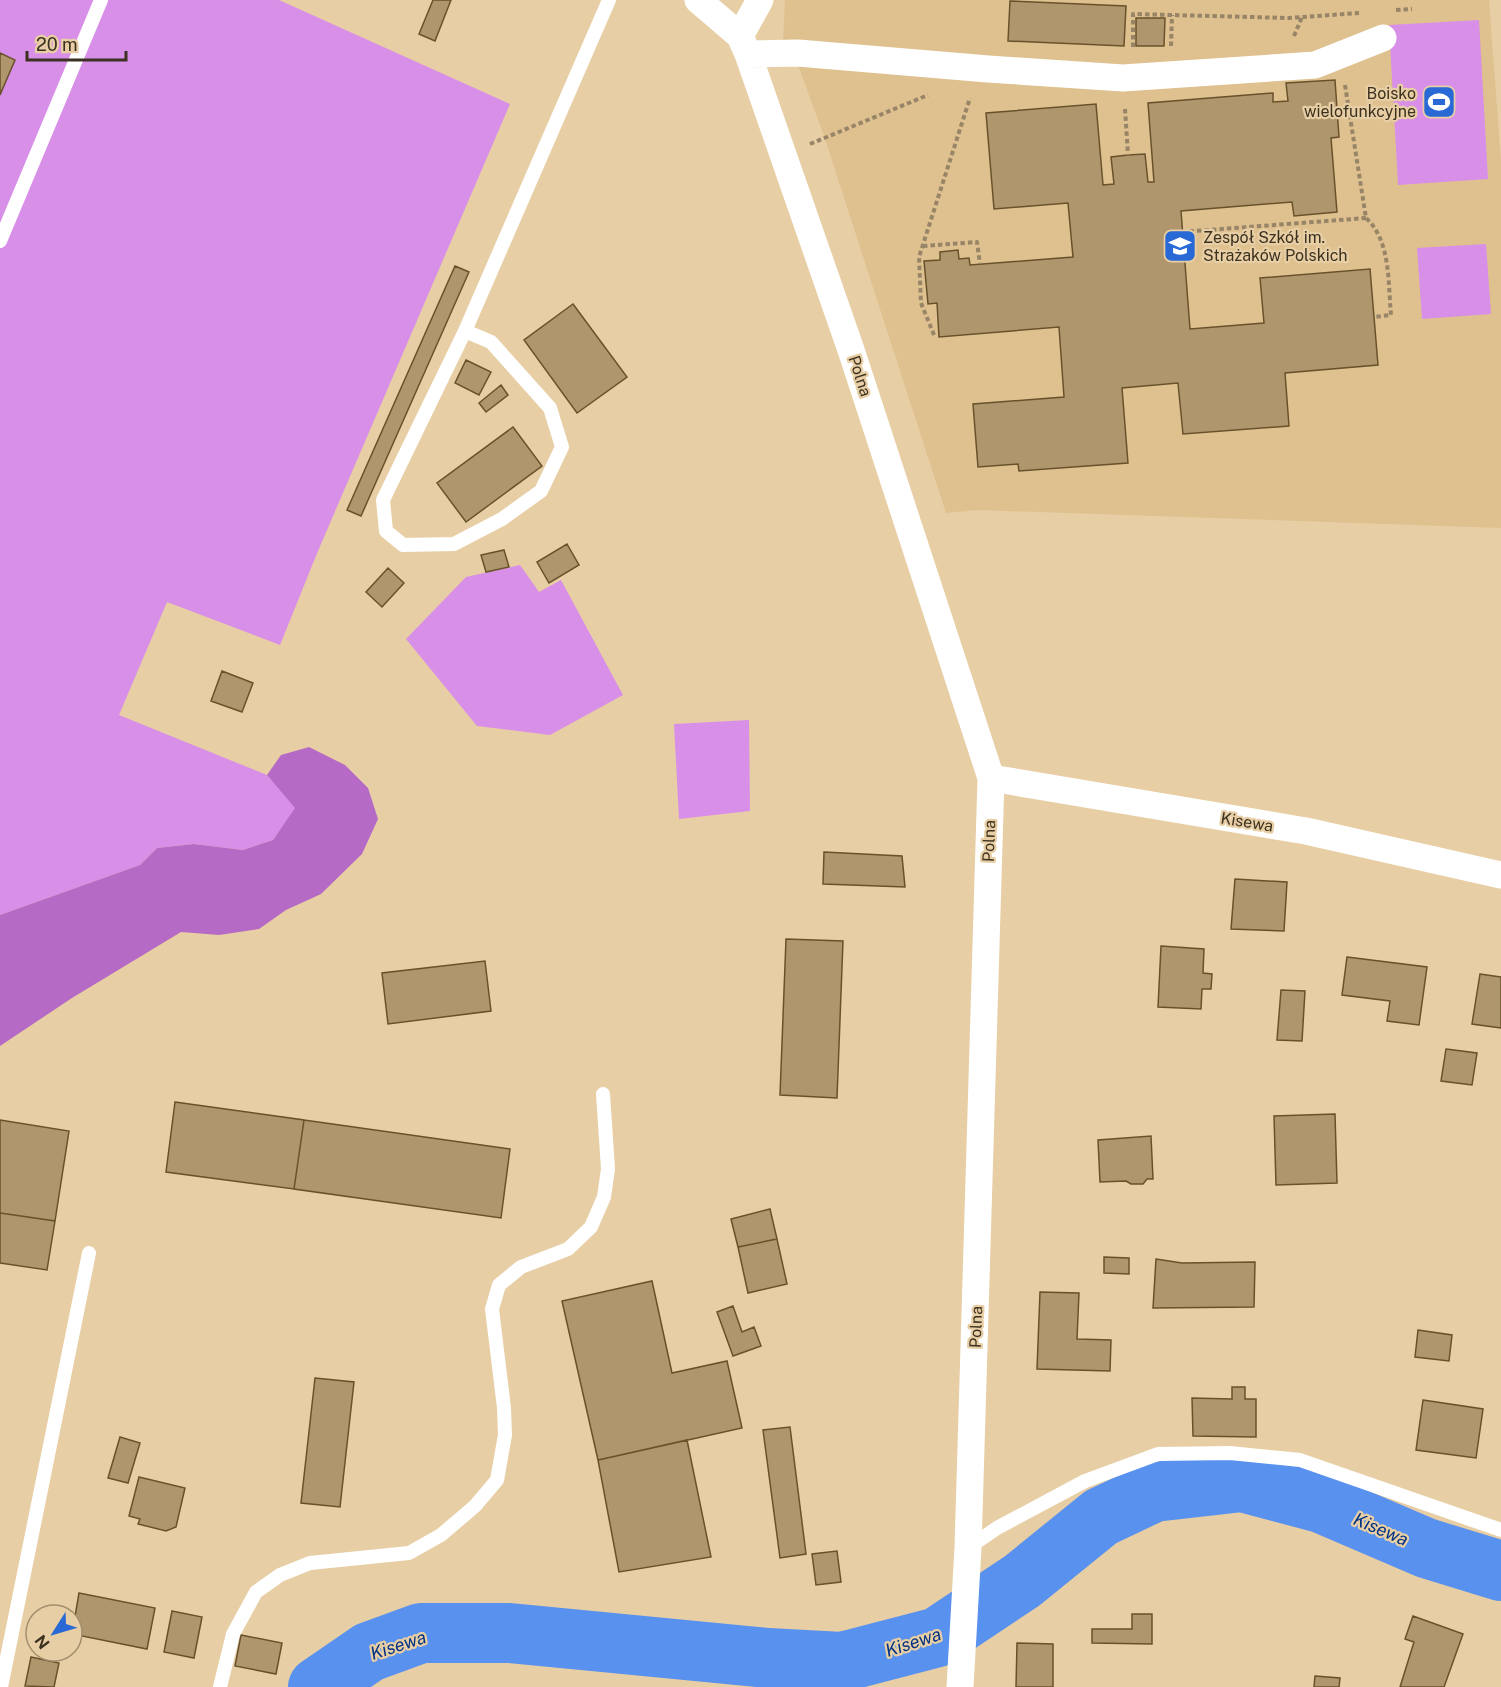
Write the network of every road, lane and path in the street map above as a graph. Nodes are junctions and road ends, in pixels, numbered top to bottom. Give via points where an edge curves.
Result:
1 (101, 0) edge
2 (609, 0) edge
3 (698, 0) edge
4 (760, 0) edge
5 (1412, 9) dead end
6 (1392, 11) dead end
7 (1370, 12) dead end
8 (1383, 38) dead end
9 (744, 45) junction
10 (1340, 54) junction
11 (979, 69) junction
12 (1128, 78) junction
13 (933, 93) dead end
14 (804, 147) dead end
15 (1128, 155) dead end
16 (1366, 218) junction
17 (1182, 232) dead end
18 (0, 241) edge
19 (923, 246) junction
20 (980, 264) dead end
21 (1374, 317) dead end
22 (465, 331) junction
23 (934, 335) dead end
24 (991, 778) junction
25 (1501, 875) edge
26 (603, 1094) dead end
27 (89, 1253) dead end
28 (1501, 1530) edge
29 (968, 1548) junction
30 (960, 1675) edge
31 (1, 1687) edge
32 (220, 1687) edge

1 - 18 lane
2 - 22 lane
3 - 9 street
4 - 9 street
5 - 6 path
7 - 12 path via 1289,18 1133,14
8 - 10 street
9 - 11 street
9 - 24 street, Polna via 851,350
10 - 12 street via 1315,64
10 - 16 path
11 - 12 street
11 - 19 path
12 - 15 path
13 - 14 path
16 - 17 path
16 - 21 path via 1375,226 1385,254 1391,315
19 - 20 path via 977,242
19 - 23 path via 919,257 921,303
22 - 22 lane via 383,500 386,531 403,545 454,544 502,519 541,491 562,447 550,408 491,342
24 - 25 street, Kisewa via 1306,831
24 - 29 street, Polna
26 - 32 lane via 608,1169 604,1197 591,1227 568,1249 521,1267 499,1285 492,1309 505,1435 497,1480 450,1528 410,1553 310,1563 280,1575 256,1592 233,1634
27 - 31 lane
28 - 29 lane via 1300,1460 1230,1453 1158,1454 1085,1481
29 - 30 street, Polna

